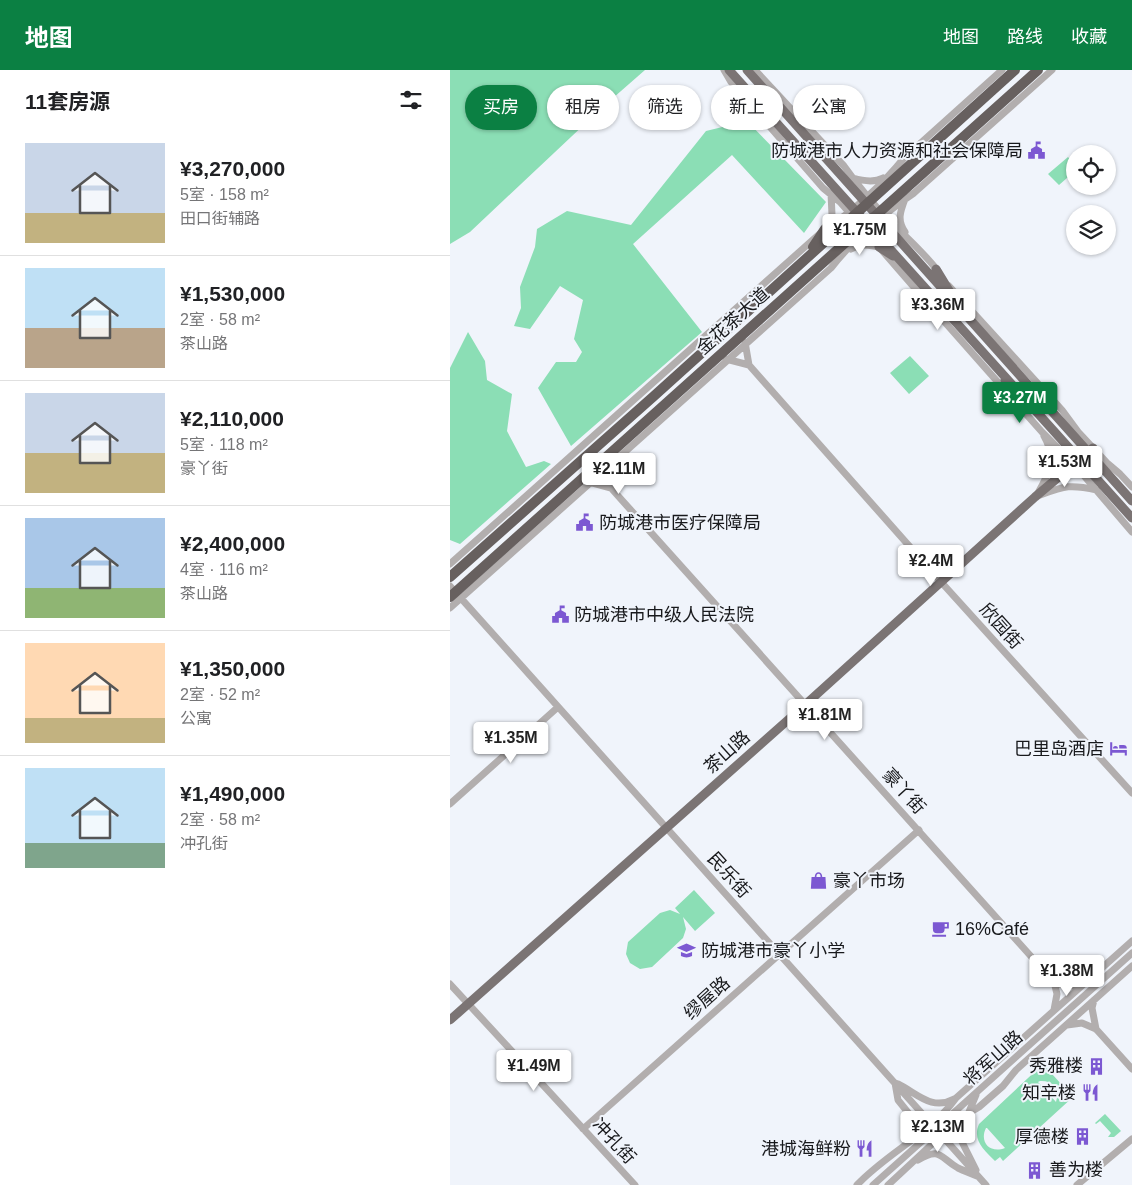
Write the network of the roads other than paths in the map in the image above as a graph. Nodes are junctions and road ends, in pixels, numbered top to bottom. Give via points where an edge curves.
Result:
1 (724, 70) edge
2 (729, 70) edge
3 (747, 70) edge
4 (756, 70) edge
5 (1002, 70) edge
6 (1016, 70) edge
7 (1045, 71) edge
8 (762, 82) junction
9 (788, 142) junction
10 (833, 168) junction
11 (892, 173) junction
12 (825, 176) junction
13 (853, 178) junction
14 (916, 179) junction
15 (832, 196) junction
16 (867, 199) junction
17 (905, 199) junction
18 (853, 212) junction
19 (881, 215) junction
20 (867, 227) junction
21 (825, 229) junction
22 (908, 237) junction
23 (878, 246) junction
24 (840, 255) junction
25 (806, 259) junction
26 (904, 262) junction
27 (936, 269) junction
28 (812, 272) junction
29 (960, 310) junction
30 (709, 340) junction
31 (743, 340) junction
32 (724, 357) junction
33 (749, 365) junction
34 (1001, 371) junction
35 (1015, 402) junction
36 (1042, 432) junction
37 (1090, 450) junction
38 (608, 460) junction
39 (572, 462) junction
40 (1077, 462) junction
41 (587, 479) junction
42 (1132, 486) edge
43 (611, 488) junction
44 (1096, 490) junction
45 (1035, 497) junction
46 (1132, 501) edge
47 (1118, 502) junction
48 (1132, 518) edge
49 (1132, 532) edge
50 (450, 564) edge
51 (450, 577) edge
52 (942, 583) junction
53 (454, 593) edge
54 (450, 608) edge
55 (806, 704) junction
56 (558, 707) junction
57 (1132, 793) edge
58 (450, 804) edge
59 (666, 828) junction
60 (918, 830) junction
61 (1132, 941) edge
62 (780, 954) junction
63 (1132, 954) edge
64 (1122, 962) junction
65 (1132, 966) edge
66 (1101, 968) junction
67 (1054, 982) junction
68 (1114, 982) junction
69 (450, 984) edge
70 (1082, 985) junction
71 (1094, 1000) junction
72 (468, 1004) junction
73 (1054, 1010) junction
74 (450, 1020) edge
75 (1066, 1025) junction
76 (1096, 1029) junction
77 (1029, 1033) junction
78 (1041, 1048) junction
79 (1022, 1052) junction
80 (1132, 1069) edge
81 (1001, 1070) junction
82 (979, 1077) junction
83 (895, 1083) junction
84 (978, 1092) junction
85 (956, 1098) junction
86 (967, 1114) junction
87 (583, 1129) junction
88 (936, 1129) junction
89 (1132, 1139) edge
90 (906, 1144) junction
91 (913, 1163) junction
92 (897, 1164) junction
93 (979, 1177) junction
94 (888, 1184) edge
95 (635, 1185) edge
96 (858, 1185) edge
97 (874, 1185) edge
98 (986, 1185) edge
99 (1077, 1185) edge

1 - 9 street via 730,82
2 - 9 main road
3 - 8 main road
4 - 8 street
5 - 11 street via 904,158
6 - 16 highway, 金花茶大道
7 - 14 highway, 金花茶大道
7 - 17 street
8 - 10 main road
8 - 13 street via 820,139
9 - 12 main road
9 - 15 street
10 - 13 main road
10 - 16 main road
11 - 13 street via 878,180
11 - 16 street
12 - 15 street
12 - 18 main road
13 - 16 street
14 - 17 highway
14 - 19 highway, 金花茶大道
15 - 18 street
15 - 21 street via 832,215
16 - 18 highway, 金花茶大道
16 - 19 main road
17 - 19 street
17 - 22 street via 899,216
18 - 20 main road
18 - 21 street
18 - 25 highway, 金花茶大道
19 - 20 highway, 金花茶大道
19 - 22 street
19 - 29 main road
20 - 23 street
20 - 24 street
20 - 26 main road
20 - 28 highway, 金花茶大道
21 - 25 highway
21 - 30 street
22 - 27 street
23 - 24 street via 865,244
23 - 26 main road
23 - 35 street
24 - 28 highway
24 - 31 street via 831,268
25 - 30 highway, 金花茶大道
26 - 34 main road
27 - 29 main road
27 - 37 street via 1062,410
28 - 31 highway, 金花茶大道
29 - 37 main road
30 - 39 highway, 金花茶大道
31 - 32 highway, 金花茶大道
31 - 33 street
32 - 33 street
32 - 38 highway, 金花茶大道
33 - 52 street, 欣园街
34 - 35 main road
34 - 40 main road
35 - 36 street
36 - 40 street
36 - 45 street via 1051,449 1050,472
37 - 40 main road, 茶山路
37 - 42 street
37 - 46 main road
38 - 41 highway, 金花茶大道
38 - 43 street
39 - 50 street
39 - 51 highway, 金花茶大道
40 - 44 street
40 - 45 main road, 茶山路
40 - 47 main road
41 - 43 street
41 - 53 highway, 金花茶大道
43 - 55 street, 豪丫街
44 - 45 street via 1064,486
44 - 47 street
44 - 49 street
45 - 52 main road, 茶山路
47 - 48 main road
52 - 55 main road, 茶山路
52 - 57 street, 欣园街
53 - 54 street
53 - 56 street, 民乐街
55 - 59 main road, 茶山路
55 - 60 street, 豪丫街
56 - 58 street
56 - 59 street, 民乐街
59 - 62 street, 民乐街
59 - 72 main road, 茶山路
60 - 62 street, 缪屋路
60 - 67 street, 豪丫街
61 - 66 street
62 - 83 street, 民乐街
62 - 87 street, 缪屋路
63 - 64 street, 将军山路
64 - 66 street
64 - 68 street
64 - 79 street, 将军山路
65 - 68 street
66 - 70 street
67 - 70 street via 1067,986
67 - 73 street via 1057,994
68 - 71 street
69 - 72 street, 冲孔街
70 - 73 street
71 - 75 street
71 - 76 street via 1092,1008
72 - 74 main road, 茶山路
72 - 87 street, 冲孔街
73 - 77 street
75 - 76 street via 1082,1024
75 - 78 street
76 - 80 street
77 - 79 street
77 - 82 street
78 - 79 street
78 - 86 street via 985,1102
79 - 81 street, 将军山路
81 - 82 street
81 - 84 street, 将军山路
82 - 85 street
83 - 85 street via 930,1103 939,1104
83 - 88 street, 民乐街
83 - 90 street via 898,1100 913,1124
84 - 86 street
84 - 88 street, 将军山路
85 - 88 street
86 - 88 street
86 - 93 street via 961,1140
87 - 95 street, 冲孔街
88 - 90 street
88 - 91 street
88 - 92 street, 将军山路
88 - 93 street, 民乐街
89 - 99 street
90 - 92 street
90 - 96 street
91 - 93 street via 927,1155 944,1156 956,1167
91 - 94 street
92 - 97 street, 将军山路
93 - 98 street, 民乐街

